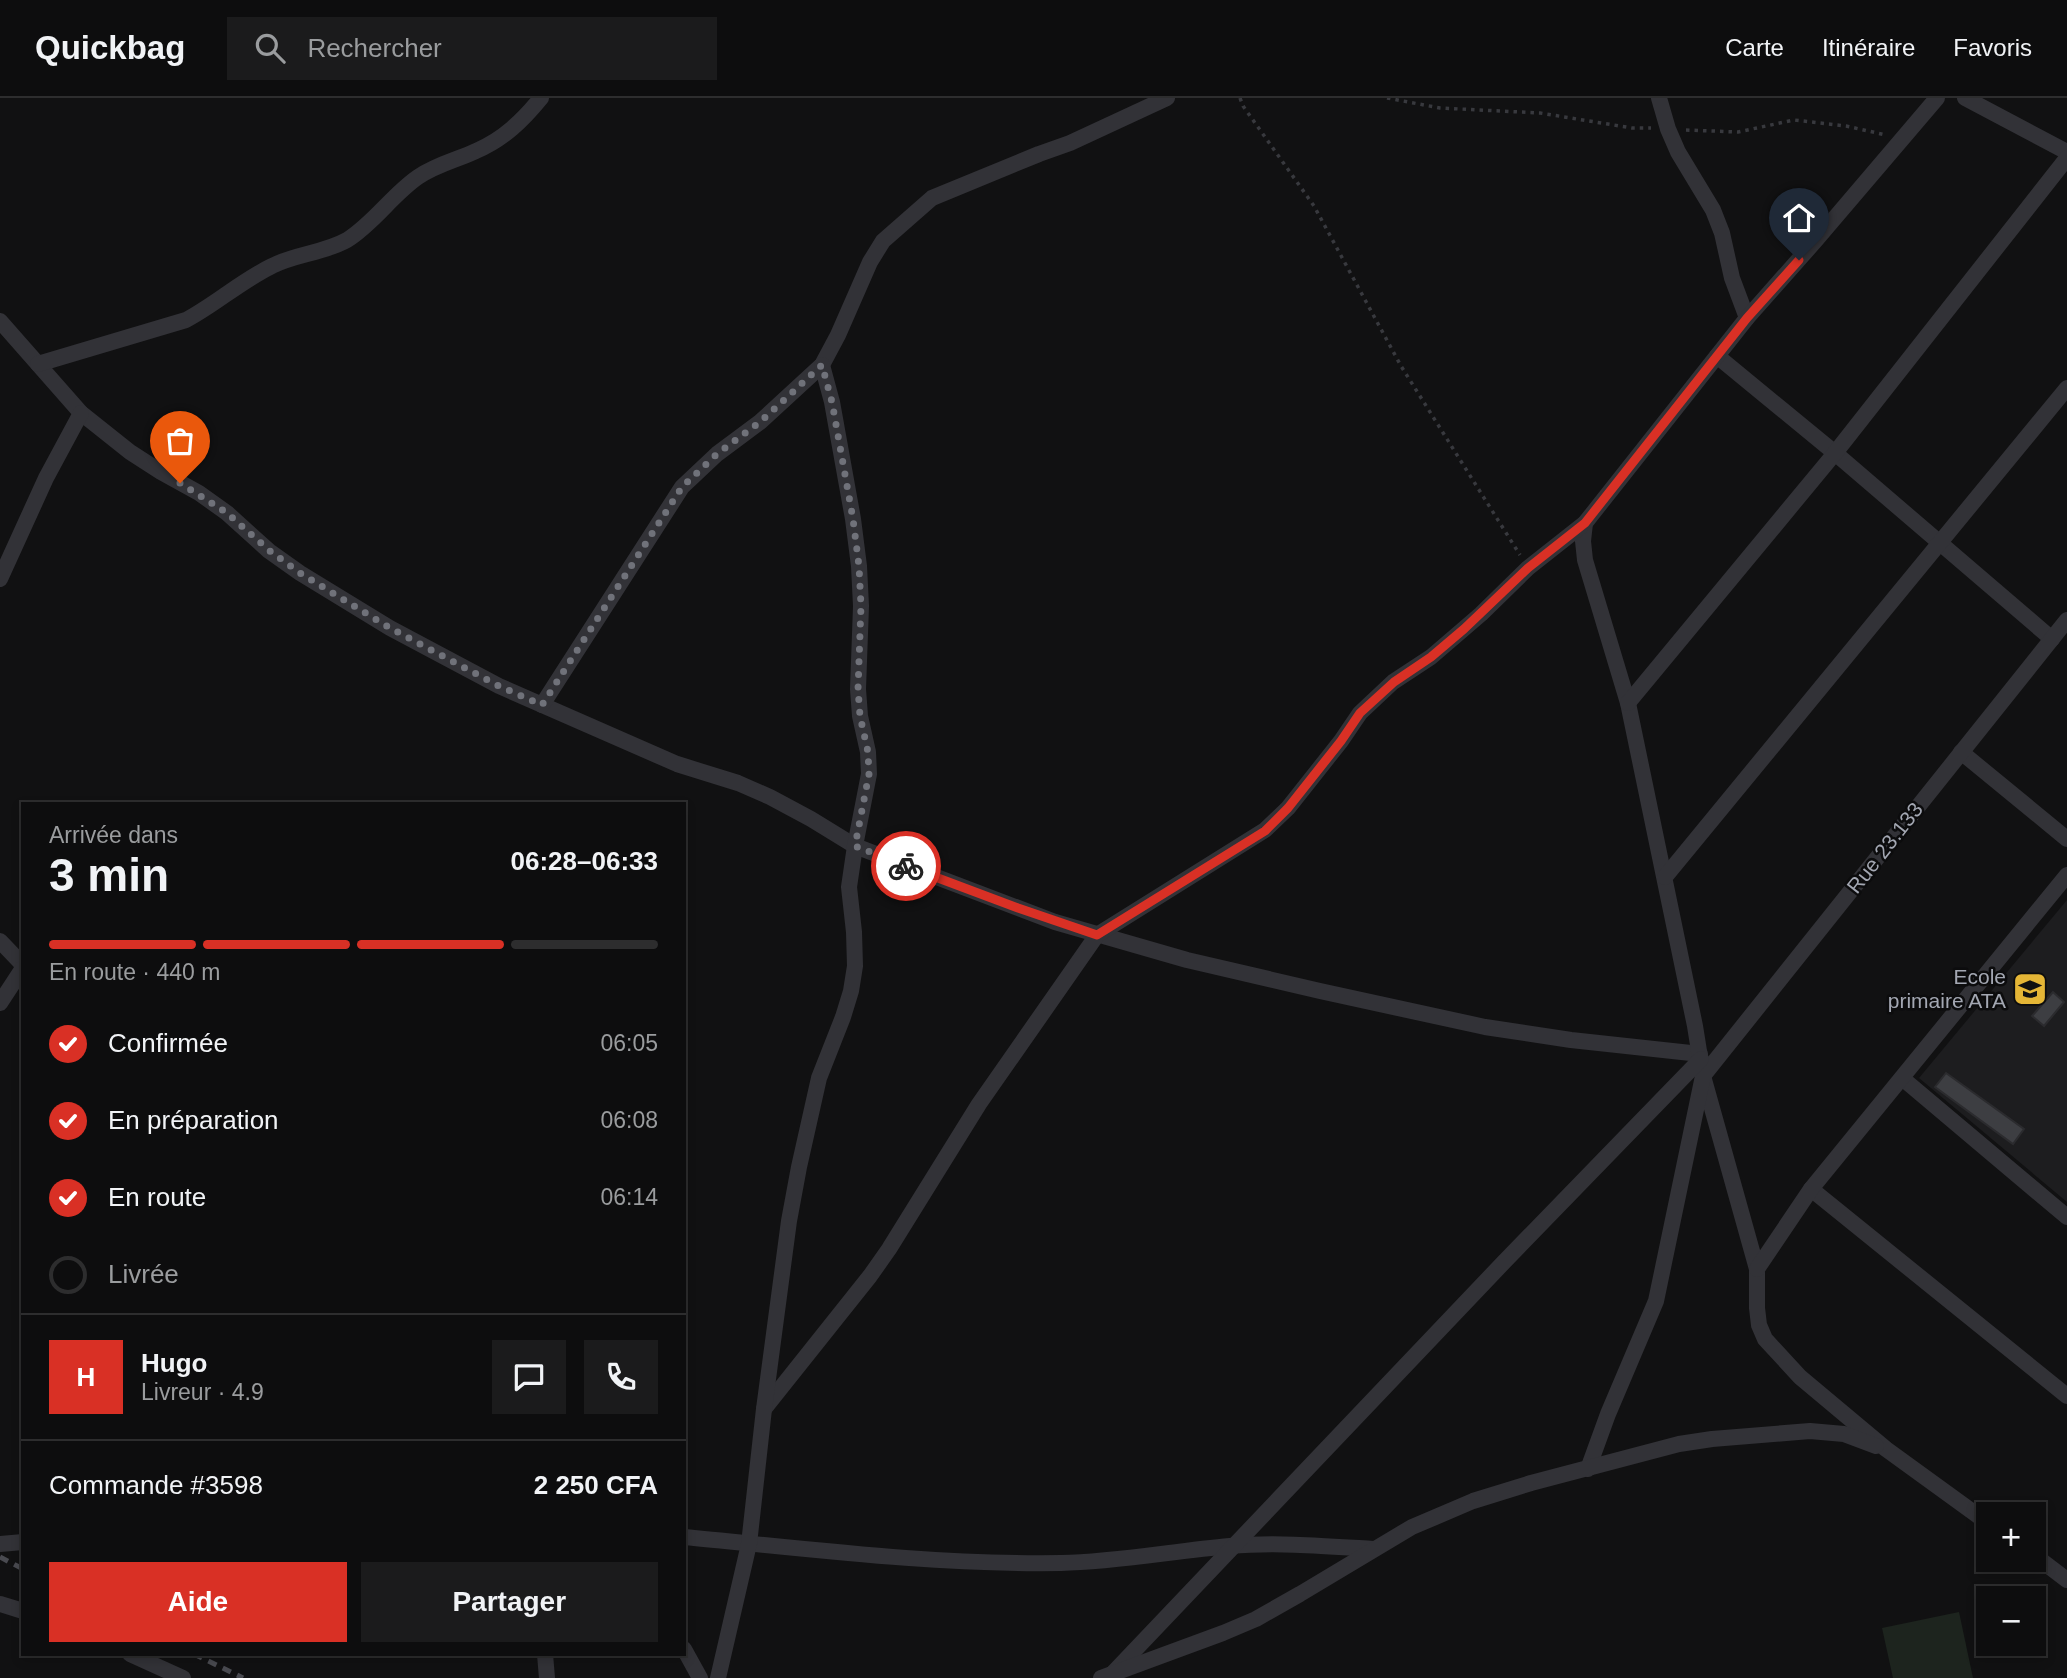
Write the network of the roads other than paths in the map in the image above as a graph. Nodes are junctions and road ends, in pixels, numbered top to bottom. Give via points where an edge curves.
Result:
1 (541, 98) edge
2 (1167, 98) edge
3 (1659, 98) edge
4 (1937, 98) edge
5 (1965, 98) edge
6 (2067, 152) edge
7 (2067, 158) edge
8 (1747, 318) junction
9 (0, 321) edge
10 (1717, 356) junction
11 (38, 364) junction
12 (822, 365) junction
13 (2067, 387) edge
14 (81, 413) junction
15 (1835, 453) junction
16 (1585, 523) junction
17 (1939, 543) junction
18 (0, 579) edge
19 (2067, 620) edge
20 (2052, 639) junction
21 (1628, 703) junction
22 (542, 705) junction
23 (1961, 752) junction
24 (2067, 839) edge
25 (855, 846) junction
26 (2067, 875) edge
27 (1665, 877) junction
28 (1097, 935) junction
29 (0, 941) edge
30 (21, 964) edge
31 (21, 969) edge
32 (0, 1003) edge
33 (1700, 1056) junction
34 (1703, 1076) junction
35 (1902, 1078) junction
36 (1811, 1189) junction
37 (2067, 1217) edge
38 (1757, 1269) junction
39 (2067, 1396) edge
40 (764, 1409) junction
41 (1886, 1449) junction
42 (1588, 1469) junction
43 (1976, 1513) edge
44 (686, 1537) edge
45 (21, 1542) edge
46 (750, 1544) junction
47 (0, 1545) edge
48 (1233, 1546) junction
49 (1373, 1549) junction
50 (2046, 1563) edge
51 (2066, 1577) edge
52 (0, 1604) edge
53 (21, 1610) edge
54 (686, 1653) edge
55 (134, 1656) edge
56 (545, 1656) edge
57 (1107, 1675) edge
58 (183, 1678) edge
59 (547, 1678) edge
60 (700, 1678) edge
61 (718, 1678) edge

1 - 11 street via 510,132 418,177 344,242 275,265 186,320
2 - 12 street via 932,198 876,251
3 - 8 street via 1678,152 1713,211
4 - 8 street
5 - 6 street
7 - 15 street
8 - 10 street
9 - 11 street
10 - 15 street
10 - 16 street
11 - 14 street
12 - 22 street via 682,487
12 - 25 street via 859,566 858,689 869,774
13 - 17 street
14 - 18 street
14 - 22 street via 130,452 227,513 300,573 390,628
15 - 17 street
15 - 21 street
16 - 21 street via 1585,560
16 - 28 street via 1360,713 1265,831
17 - 20 street
17 - 27 street
19 - 20 street, Rue 23.133
20 - 23 street, Rue 23.133
21 - 27 street
22 - 25 street via 677,764 770,797
23 - 24 street
23 - 34 street, Rue 23.133
25 - 28 street
25 - 40 street via 849,887 855,967 806,1130
26 - 35 street
27 - 33 street
28 - 33 street via 1485,1027
28 - 40 street via 979,1104 890,1249
29 - 30 street
31 - 32 street
33 - 34 street
33 - 48 street
34 - 38 street
34 - 42 street via 1656,1301
35 - 36 street
35 - 37 street
36 - 38 street
36 - 39 street
38 - 41 street via 1757,1308 1765,1339 1800,1377
40 - 46 street
41 - 42 street via 1844,1434 1754,1434 1679,1444
41 - 43 street
42 - 49 street via 1473,1502 1422,1522
44 - 46 street
45 - 47 street
46 - 48 street via 958,1561 1062,1563
46 - 61 street
48 - 49 street
48 - 57 street
49 - 57 street via 1256,1619
50 - 51 street
52 - 53 street
54 - 60 street
55 - 58 street
56 - 59 street

